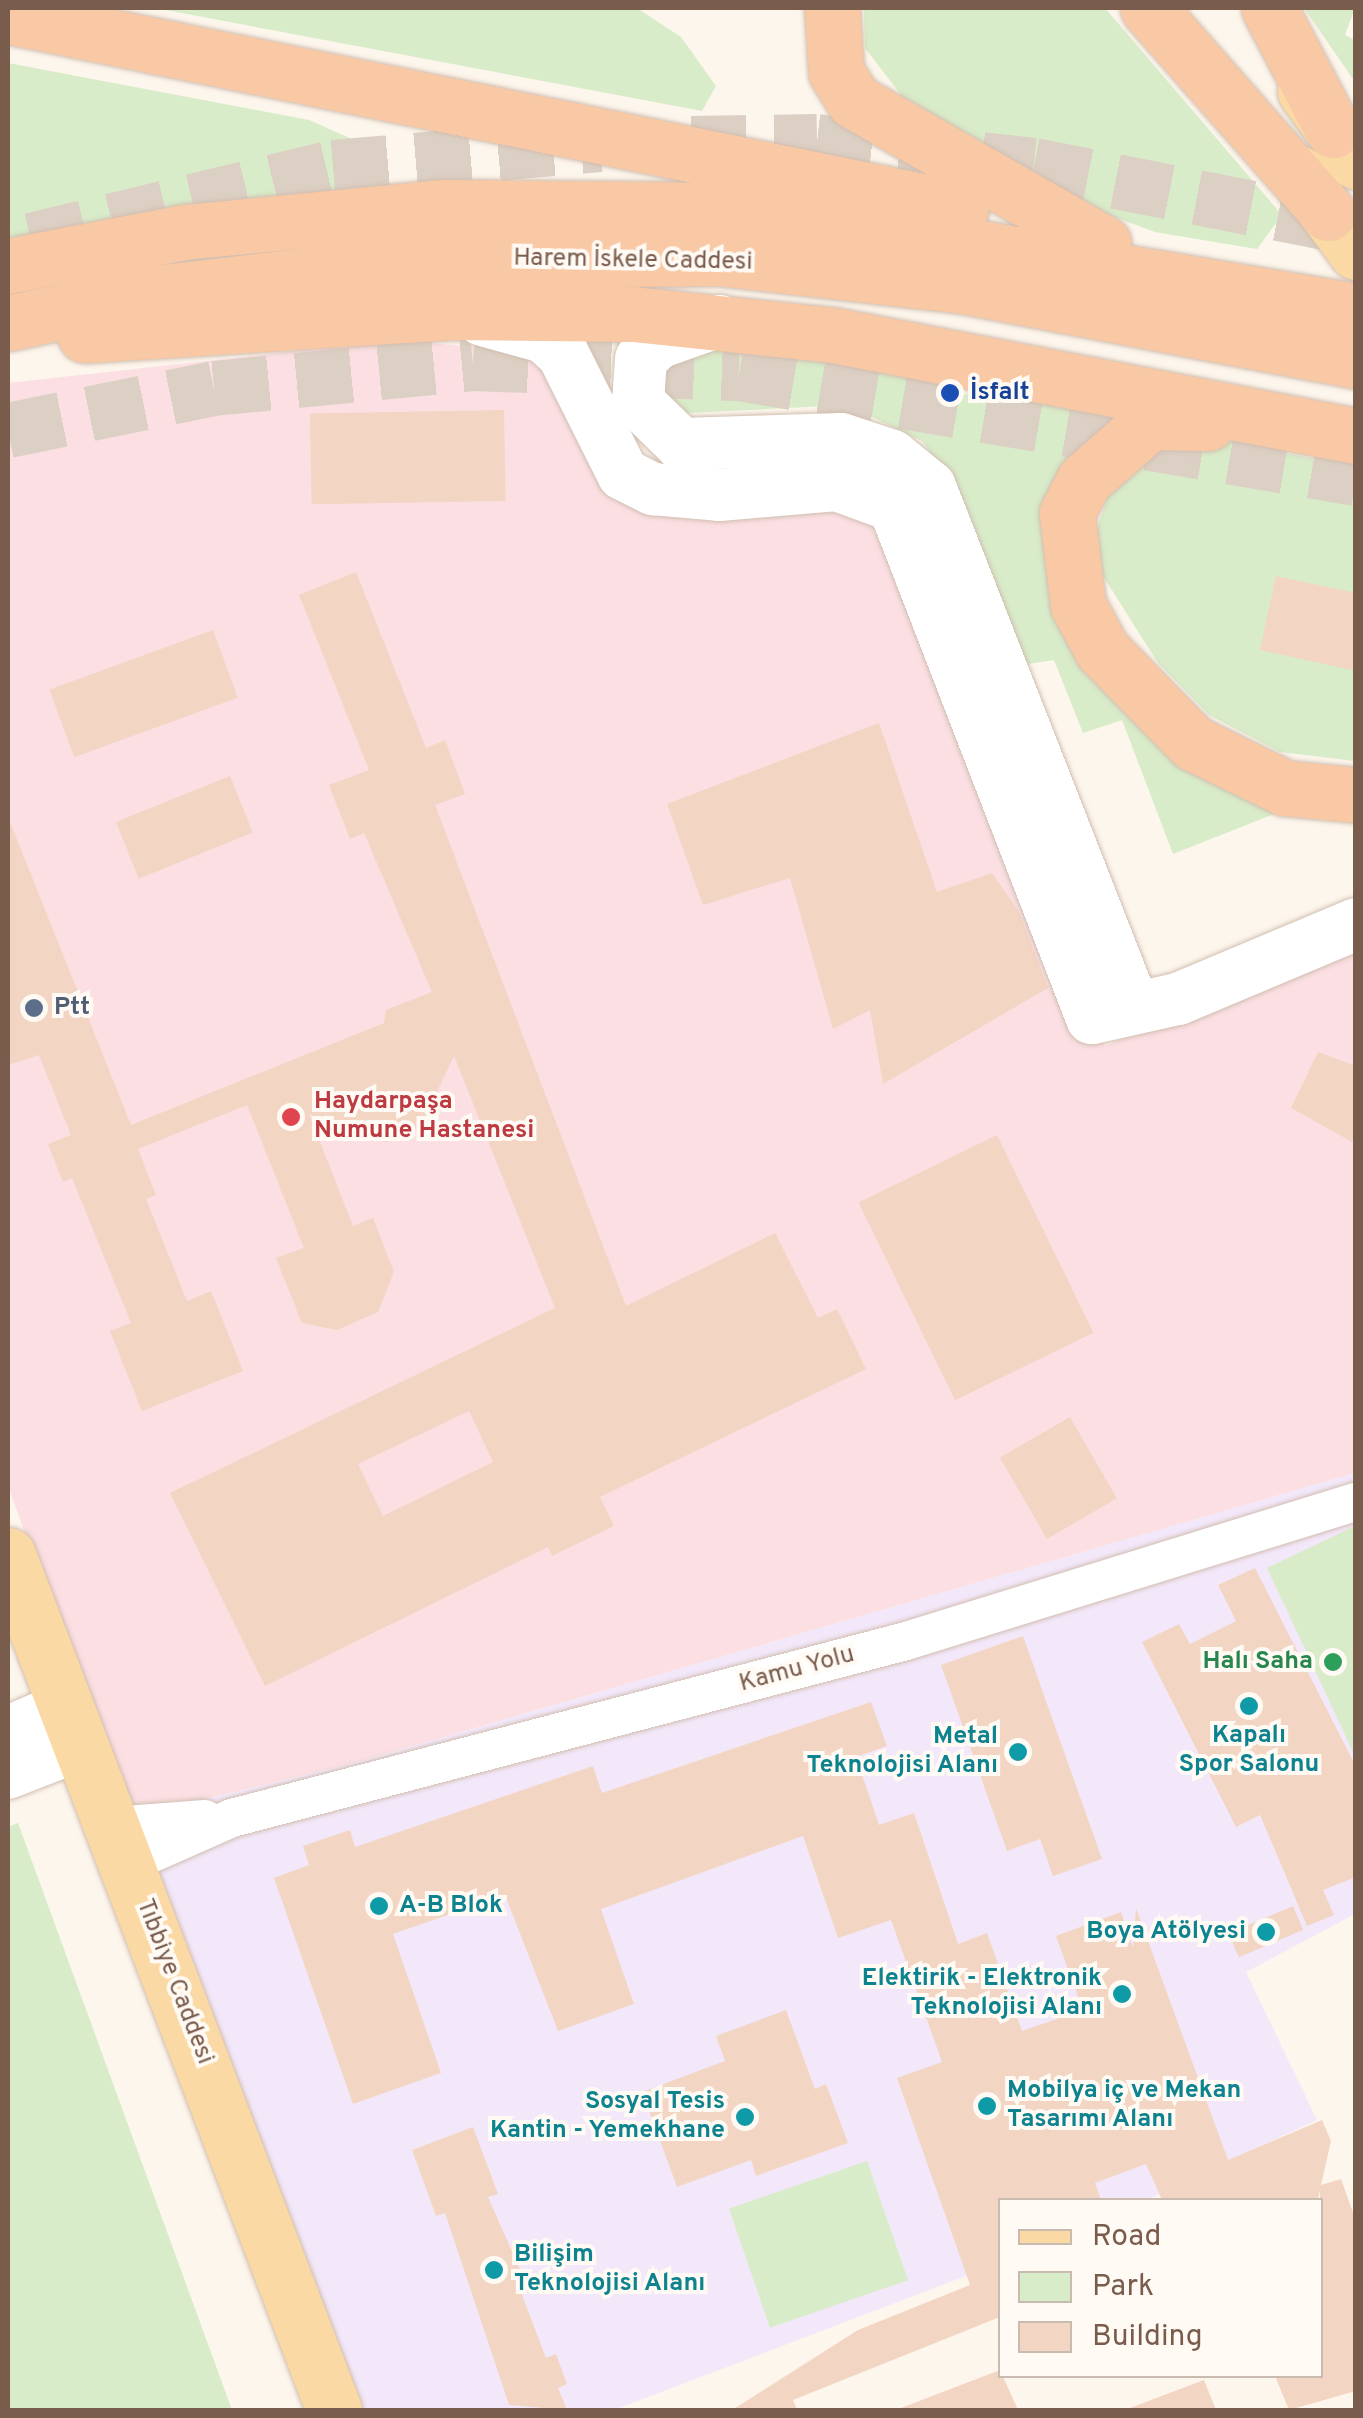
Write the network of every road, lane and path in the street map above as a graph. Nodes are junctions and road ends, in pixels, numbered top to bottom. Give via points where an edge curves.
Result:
1 (832, 8) edge
2 (1148, 8) edge
3 (1177, 8) edge
4 (1246, 8) edge
5 (1269, 8) edge
6 (8, 16) edge
7 (1344, 145) edge
8 (1342, 232) edge
9 (1103, 243) junction
10 (8, 266) edge
11 (1356, 311) edge
12 (451, 312) junction
13 (1256, 315) junction
14 (720, 321) junction
15 (8, 323) edge
16 (8, 340) edge
17 (1356, 361) edge
18 (1353, 436) edge
19 (1356, 795) edge
20 (1353, 928) edge
21 (1113, 1013) junction
22 (1356, 1502) edge
23 (8, 1555) edge
24 (74, 1725) junction
25 (8, 1730) edge
26 (8, 1775) edge
27 (121, 1845) junction
28 (334, 2410) edge

1 - 9 highway via 836,72 854,101
2 - 8 highway
3 - 8 main road
4 - 7 main road
5 - 7 highway
6 - 9 highway via 799,171
9 - 13 highway
10 - 13 highway, Harem İskele Caddesi via 184,232 444,208 734,210
11 - 13 highway
12 - 14 highway
12 - 16 highway
12 - 21 main road via 544,337 562,354 623,474 653,488 719,495 837,486 894,506
13 - 15 highway, Harem İskele Caddesi via 720,258 568,254 299,273
13 - 17 highway
14 - 18 highway
14 - 21 main road via 658,342 641,359 638,402 680,444 841,439 892,456 930,486
18 - 19 highway via 1150,422 1110,448 1084,480 1067,514 1066,554 1102,650 1157,715 1248,774
20 - 21 main road
22 - 27 street, Kamu Yolu via 906,1641
23 - 24 main road, Tıbbiye Caddesi
24 - 25 street
24 - 26 street
24 - 27 main road, Tıbbiye Caddesi
27 - 28 main road, Tıbbiye Caddesi

